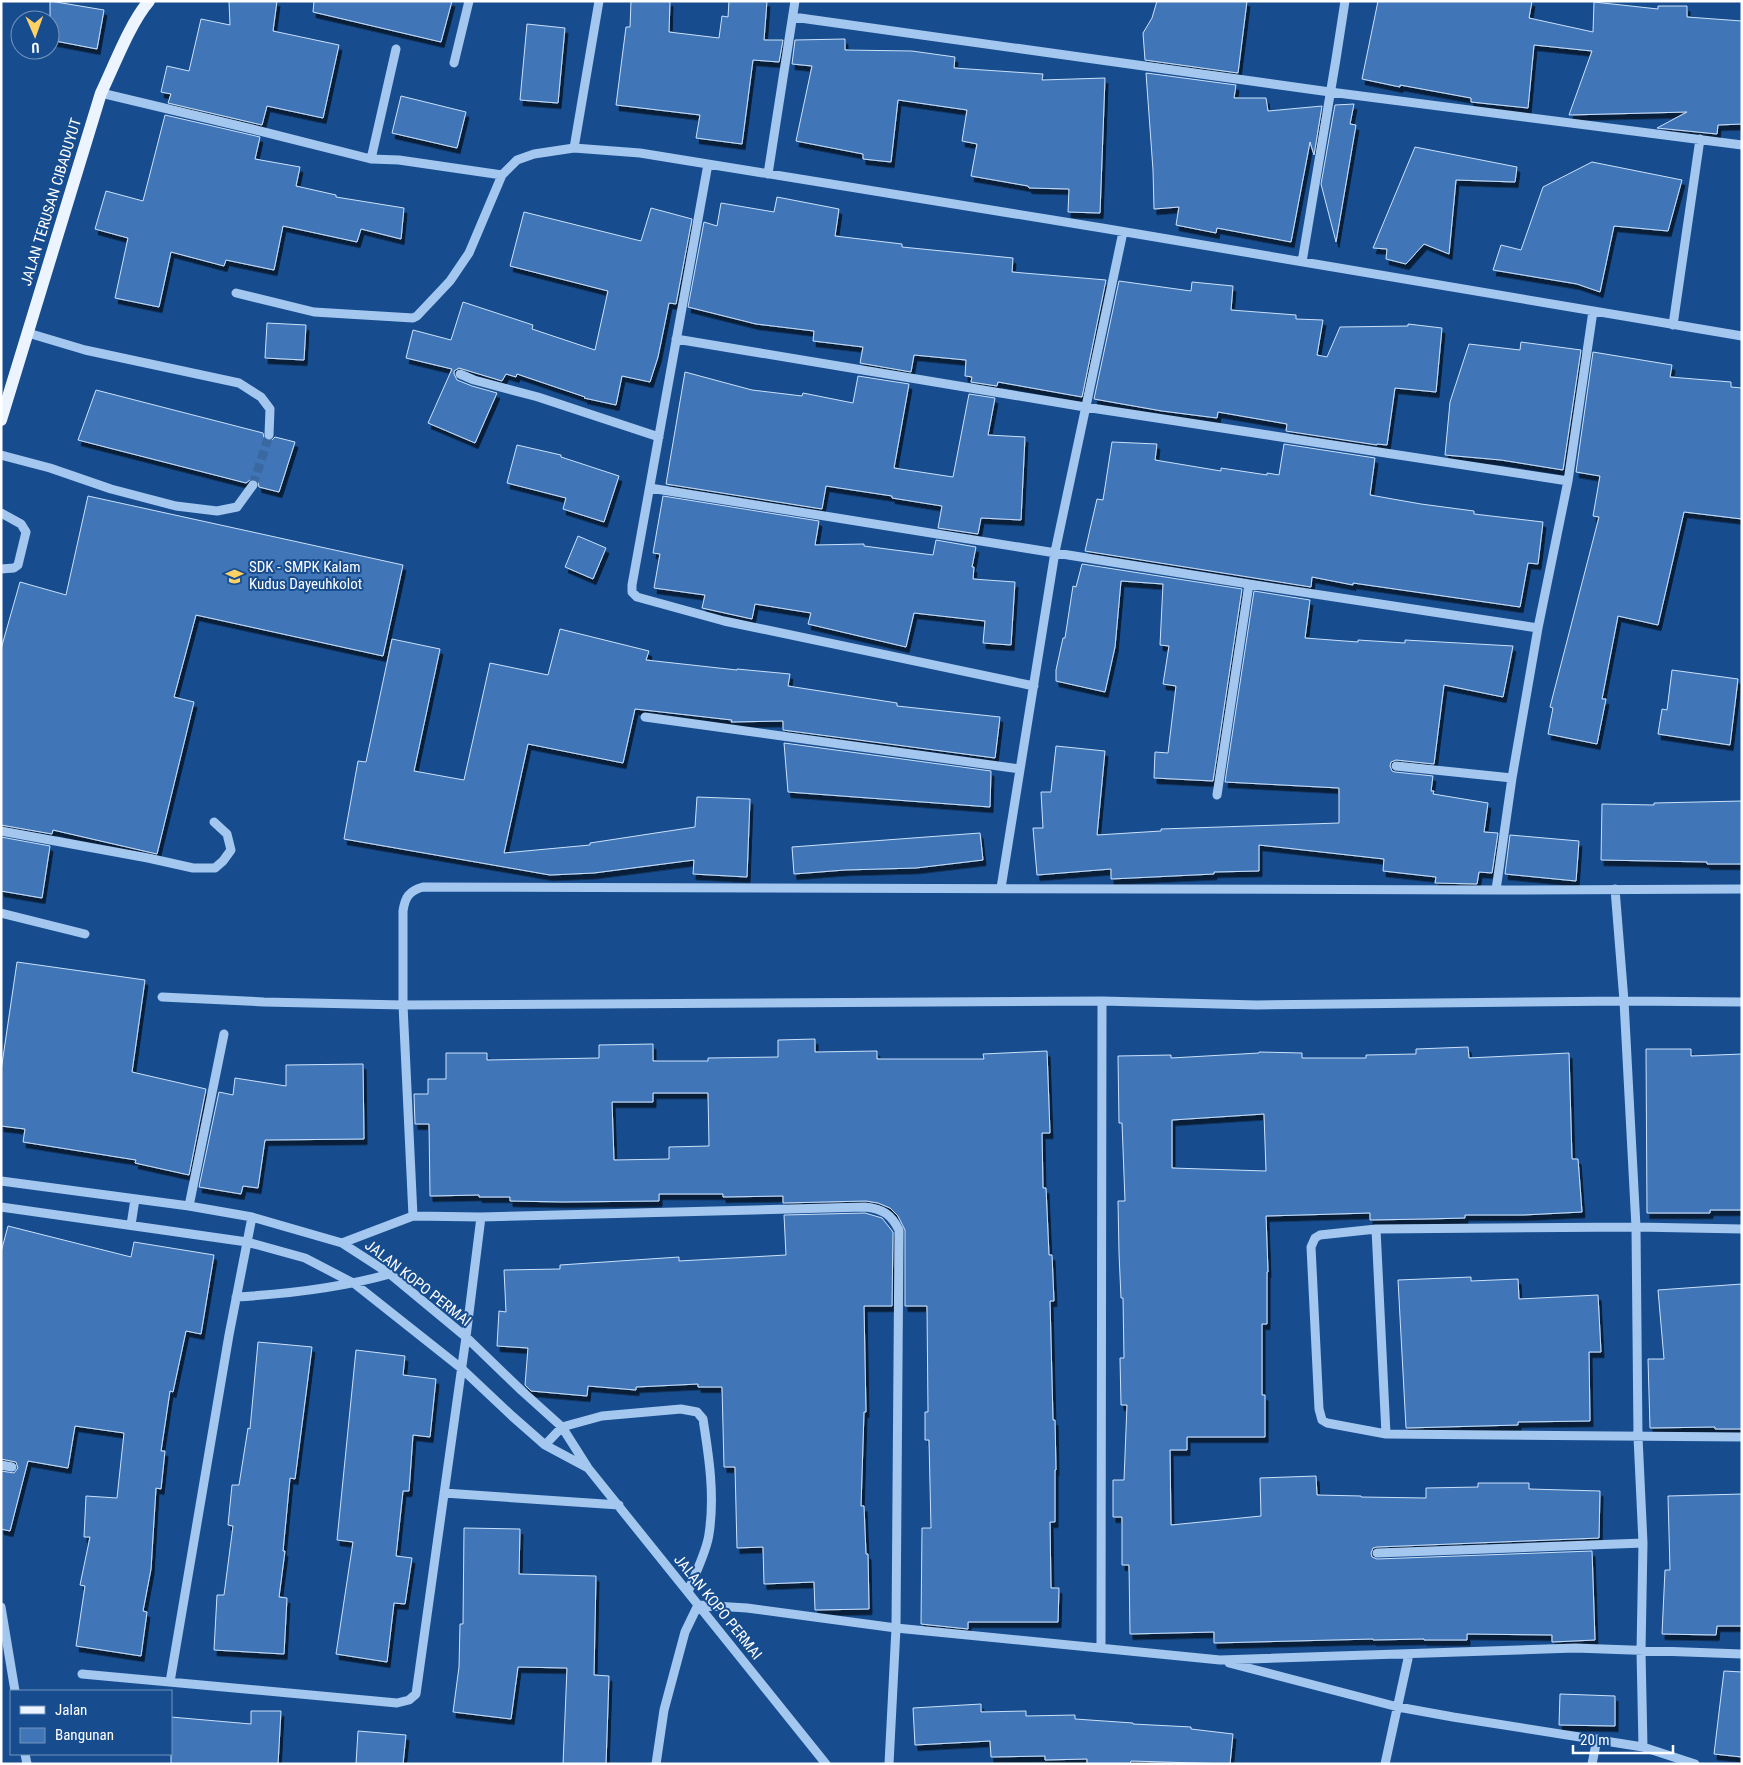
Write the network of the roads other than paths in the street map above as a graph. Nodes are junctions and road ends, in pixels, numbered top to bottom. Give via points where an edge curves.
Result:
1 (149, 1) edge
2 (469, 1) edge
3 (598, 1) edge
4 (795, 1) edge
5 (1345, 1) edge
6 (793, 17) junction
7 (396, 49) dead end
8 (454, 63) dead end
9 (1330, 92) junction
10 (101, 93) junction
11 (1700, 139) junction
12 (1742, 145) edge
13 (574, 148) junction
14 (371, 159) junction
15 (708, 164) junction
16 (768, 174) junction
17 (502, 175) junction
18 (1123, 232) junction
19 (1302, 262) junction
20 (236, 293) dead end
21 (1593, 311) junction
22 (1673, 325) junction
23 (28, 333) junction
24 (1742, 336) edge
25 (676, 340) junction
26 (460, 374) dead end
27 (1085, 408) junction
28 (1, 420) edge
29 (268, 435) tunnel mouth
30 (659, 437) junction
31 (1, 455) edge
32 (1568, 481) junction
33 (252, 485) tunnel mouth
34 (650, 488) junction
35 (1, 513) edge
36 (1055, 552) junction
37 (1, 569) edge
38 (1249, 584) junction
39 (1538, 628) junction
40 (1034, 686) junction
41 (645, 717) dead end
42 (1396, 766) dead end
43 (1020, 769) junction
44 (1512, 778) junction
45 (1216, 795) dead end
46 (214, 822) dead end
47 (1, 831) edge
48 (1001, 888) junction
49 (1615, 889) junction
50 (1742, 889) edge
51 (1496, 890) junction
52 (1, 913) edge
53 (85, 934) dead end
54 (162, 997) dead end
55 (1102, 1001) junction
56 (1624, 1001) junction
57 (1742, 1002) edge
58 (404, 1005) junction
59 (224, 1034) dead end
60 (1, 1181) edge
61 (135, 1199) junction
62 (1, 1206) edge
63 (189, 1206) junction
64 (413, 1216) junction
65 (252, 1217) junction
66 (481, 1217) junction
67 (131, 1225) junction
68 (1636, 1226) junction
69 (1742, 1229) edge
70 (1376, 1230) junction
71 (247, 1242) junction
72 (342, 1243) junction
73 (390, 1274) junction
74 (355, 1284) junction
75 (236, 1296) junction
76 (466, 1337) junction
77 (460, 1368) junction
78 (562, 1427) junction
79 (1386, 1434) junction
80 (1638, 1437) junction
81 (1742, 1437) edge
82 (546, 1445) junction
83 (1, 1464) edge
84 (12, 1467) dead end
85 (588, 1468) junction
86 (444, 1493) junction
87 (619, 1505) junction
88 (1643, 1543) junction
89 (1377, 1553) dead end
90 (688, 1592) junction
91 (698, 1605) junction
92 (1, 1607) edge
93 (896, 1628) junction
94 (1101, 1648) junction
95 (1641, 1650) junction
96 (1409, 1654) junction
97 (1742, 1654) edge
98 (1220, 1660) junction
99 (82, 1674) dead end
100 (170, 1682) junction
101 (15, 1690) edge
102 (1398, 1707) junction
103 (1597, 1739) junction
104 (1643, 1747) junction
105 (656, 1764) edge
106 (826, 1764) edge
107 (889, 1764) edge
108 (1385, 1764) edge
109 (1592, 1764) edge
110 (1695, 1764) edge

1 - 10 main road, JALAN TERUSAN CIBADUYUT
2 - 8 street
3 - 13 street
4 - 6 street
5 - 9 street
6 - 9 street
6 - 16 street
7 - 14 street
9 - 11 street
9 - 19 street
10 - 14 street
10 - 23 main road, JALAN TERUSAN CIBADUYUT
11 - 12 street
11 - 22 street
13 - 15 street via 640,153
13 - 17 street via 517,160
14 - 17 street
15 - 16 street
15 - 25 street
16 - 18 street
17 - 20 street via 469,253 450,281 413,318 314,312
18 - 19 street
18 - 27 street
19 - 21 street
21 - 22 street
21 - 32 street
22 - 24 street
23 - 28 main road, JALAN TERUSAN CIBADUYUT
23 - 29 street via 85,350 239,383 261,397 270,409
25 - 27 street
25 - 30 street
26 - 30 street via 538,396
27 - 32 street
27 - 36 street
30 - 34 street
31 - 33 street via 176,506 217,511 237,507
32 - 39 street
34 - 36 street
34 - 40 street via 632,585 632,592 638,596 724,621
35 - 37 street via 21,524 26,532 18,565
36 - 38 street
36 - 40 street
38 - 39 street
38 - 45 street
39 - 44 street
40 - 43 street
41 - 43 street
42 - 44 street
43 - 48 street
44 - 51 street
46 - 47 street via 227,834 231,850 215,868 193,868
48 - 51 street
48 - 58 street via 423,887 407,895 404,901
49 - 50 street
49 - 51 street
49 - 56 street
52 - 53 street
54 - 58 street
55 - 56 street via 1257,1005
55 - 58 street
55 - 94 street
56 - 57 street
56 - 68 street
58 - 64 street
59 - 63 street
60 - 61 street, JALAN KOPO PERMAI
61 - 63 street, JALAN KOPO PERMAI
61 - 67 street
62 - 67 street, JALAN KOPO PERMAI
63 - 65 street, JALAN KOPO PERMAI
64 - 66 street
64 - 72 street
65 - 71 street
65 - 72 street, JALAN KOPO PERMAI
66 - 76 street
66 - 93 street via 865,1207 888,1213 899,1230
67 - 71 street, JALAN KOPO PERMAI
68 - 69 street
68 - 70 street
68 - 80 street
70 - 79 street
70 - 79 street via 1325,1234 1315,1238 1311,1247 1318,1409 1322,1420 1332,1424
71 - 74 street, JALAN KOPO PERMAI via 305,1258
71 - 75 street
72 - 73 street, JALAN KOPO PERMAI
73 - 74 street
73 - 76 street, JALAN KOPO PERMAI
74 - 75 street
74 - 77 street, JALAN KOPO PERMAI
75 - 100 street
76 - 77 street
76 - 78 street, JALAN KOPO PERMAI
77 - 82 street, JALAN KOPO PERMAI
77 - 86 street
78 - 82 street
78 - 85 street, JALAN KOPO PERMAI
78 - 90 street via 602,1416 681,1409 697,1412 703,1419 712,1480 709,1536
79 - 80 street
80 - 81 street
80 - 88 street
82 - 85 street, JALAN KOPO PERMAI
83 - 84 street
85 - 87 street, JALAN KOPO PERMAI
86 - 87 street
86 - 100 street via 419,1684 416,1694 409,1700 397,1703
87 - 90 street, JALAN KOPO PERMAI
88 - 89 street
88 - 95 street
90 - 91 street, JALAN KOPO PERMAI
91 - 93 street via 747,1608
91 - 105 street via 685,1632 664,1710
91 - 106 street, JALAN KOPO PERMAI
92 - 101 street
93 - 94 street
93 - 107 street
94 - 98 street
95 - 96 street via 1575,1648
95 - 97 street
95 - 104 street
96 - 98 street
96 - 102 street
98 - 102 street
99 - 100 street
102 - 103 street
102 - 108 street
103 - 104 street
103 - 109 street
104 - 110 street

